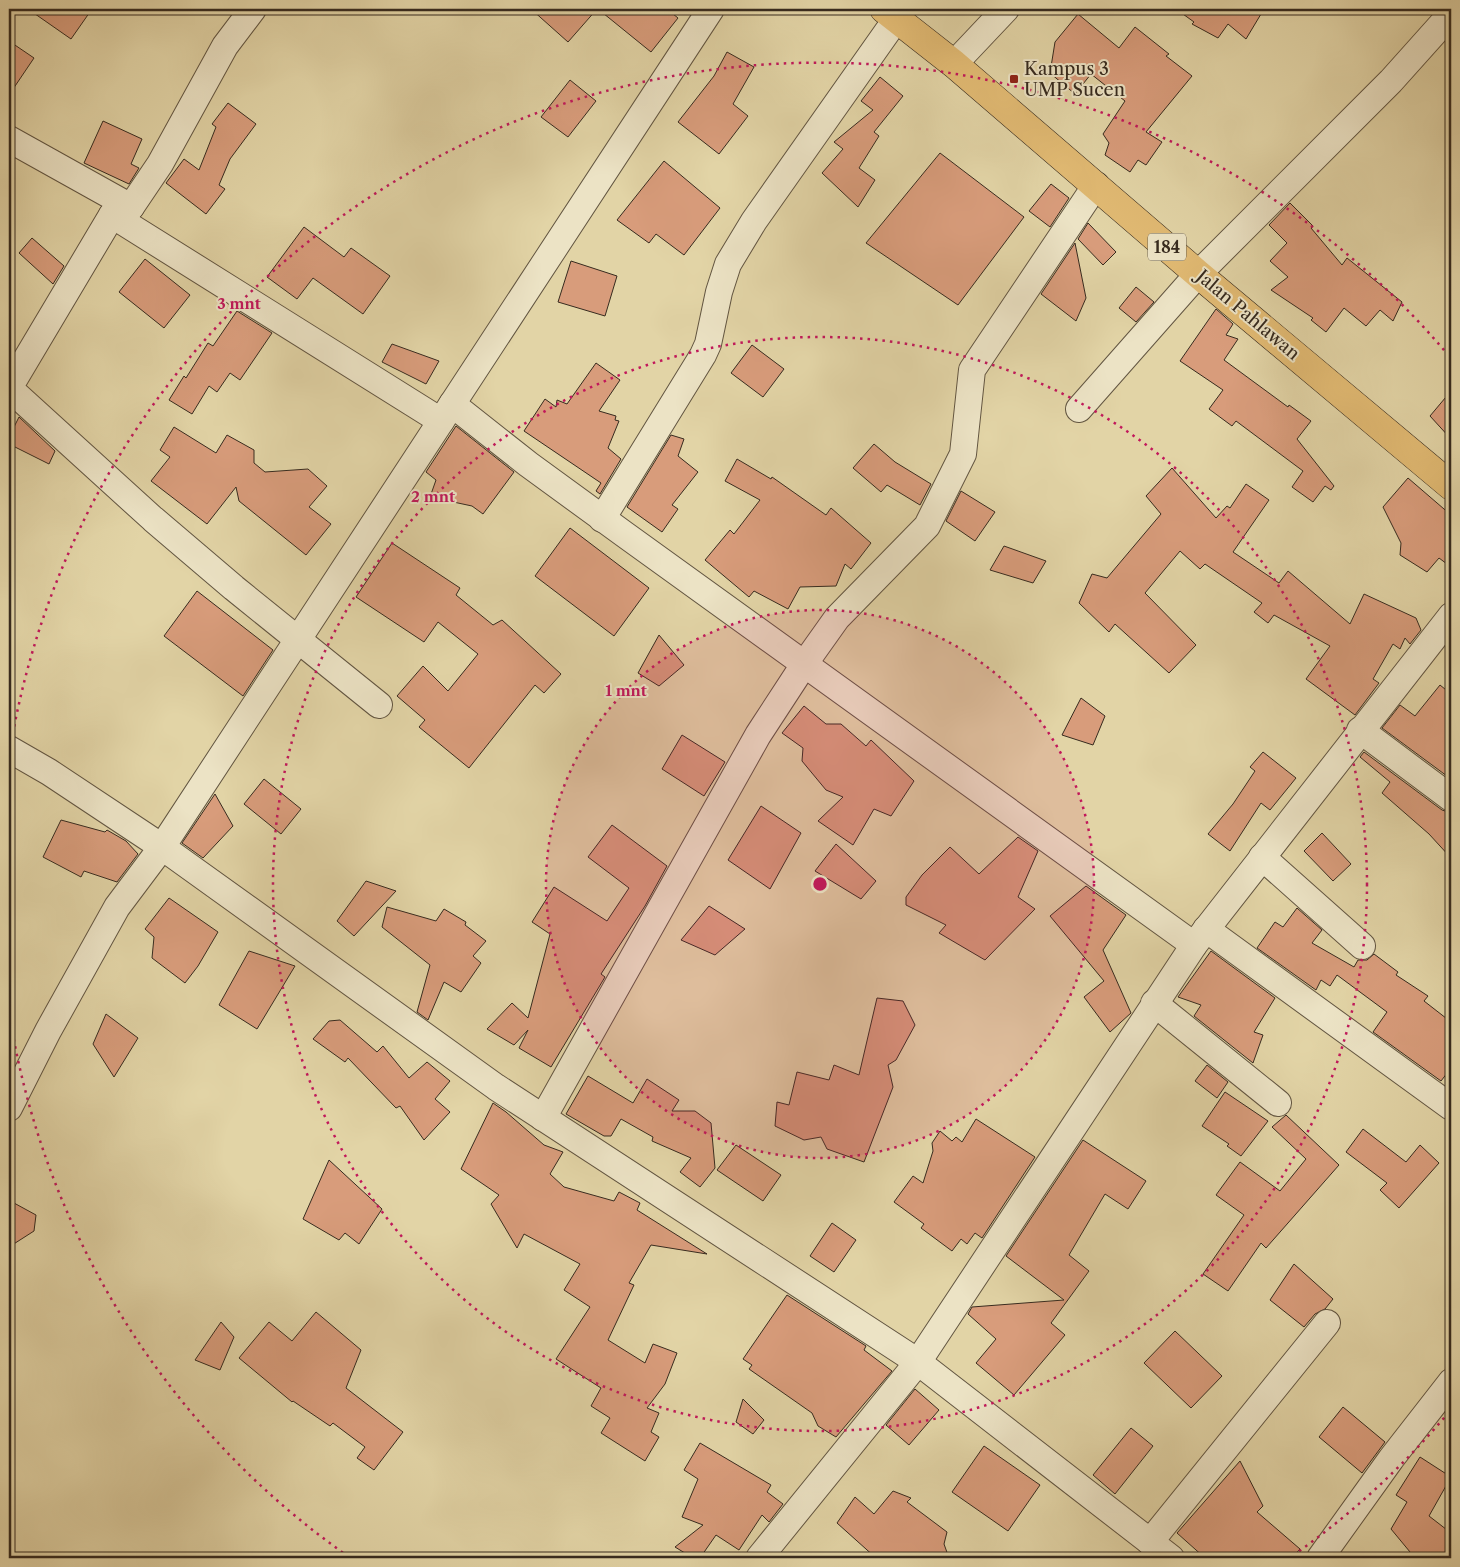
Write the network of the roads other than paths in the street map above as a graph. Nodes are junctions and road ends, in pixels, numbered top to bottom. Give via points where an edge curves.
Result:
1 (253, 9) edge
2 (711, 9) edge
3 (1006, 9) edge
4 (890, 14) edge
5 (1451, 14) edge
6 (954, 64) junction
7 (9, 139) edge
8 (1096, 185) junction
9 (122, 212) junction
10 (1198, 274) junction
11 (1079, 409) dead end
12 (446, 412) junction
13 (1451, 486) edge
14 (602, 519) junction
15 (1451, 616) edge
16 (297, 640) junction
17 (804, 662) junction
18 (379, 705) dead end
19 (1360, 730) junction
20 (9, 749) edge
21 (1451, 798) edge
22 (162, 847) junction
23 (1262, 857) junction
24 (1200, 937) junction
25 (1362, 946) dead end
26 (1154, 1003) junction
27 (1278, 1103) dead end
28 (1451, 1107) edge
29 (9, 1108) edge
30 (543, 1118) junction
31 (1327, 1323) dead end
32 (918, 1362) junction
33 (1451, 1382) edge
34 (1150, 1542) junction
35 (759, 1558) edge
36 (1171, 1558) edge
37 (1320, 1558) edge

1 - 9 street via 225,46 160,164
2 - 12 street
3 - 6 street
4 - 6 main road, Jalan Pahlawan / 184
4 - 14 street via 728,264 703,356
5 - 10 street via 1391,82
6 - 8 main road, Jalan Pahlawan / 184
7 - 9 street
8 - 10 main road, Jalan Pahlawan / 184
8 - 17 street via 972,370 964,454 927,526 837,618
9 - 12 street
9 - 16 street via 9,388 153,519
10 - 11 street
10 - 13 main road, Jalan Pahlawan / 184
12 - 14 street
12 - 16 street
14 - 17 street
15 - 19 street
16 - 18 street
16 - 22 street
17 - 24 street
17 - 30 street via 758,735
19 - 21 street
19 - 23 street
20 - 22 street
22 - 29 street via 117,907
22 - 30 street via 496,1088
23 - 24 street
23 - 25 street
24 - 26 street
24 - 28 street
26 - 27 street
26 - 32 street
30 - 32 street
31 - 34 street
32 - 34 street
32 - 35 street
33 - 37 street
34 - 36 street

